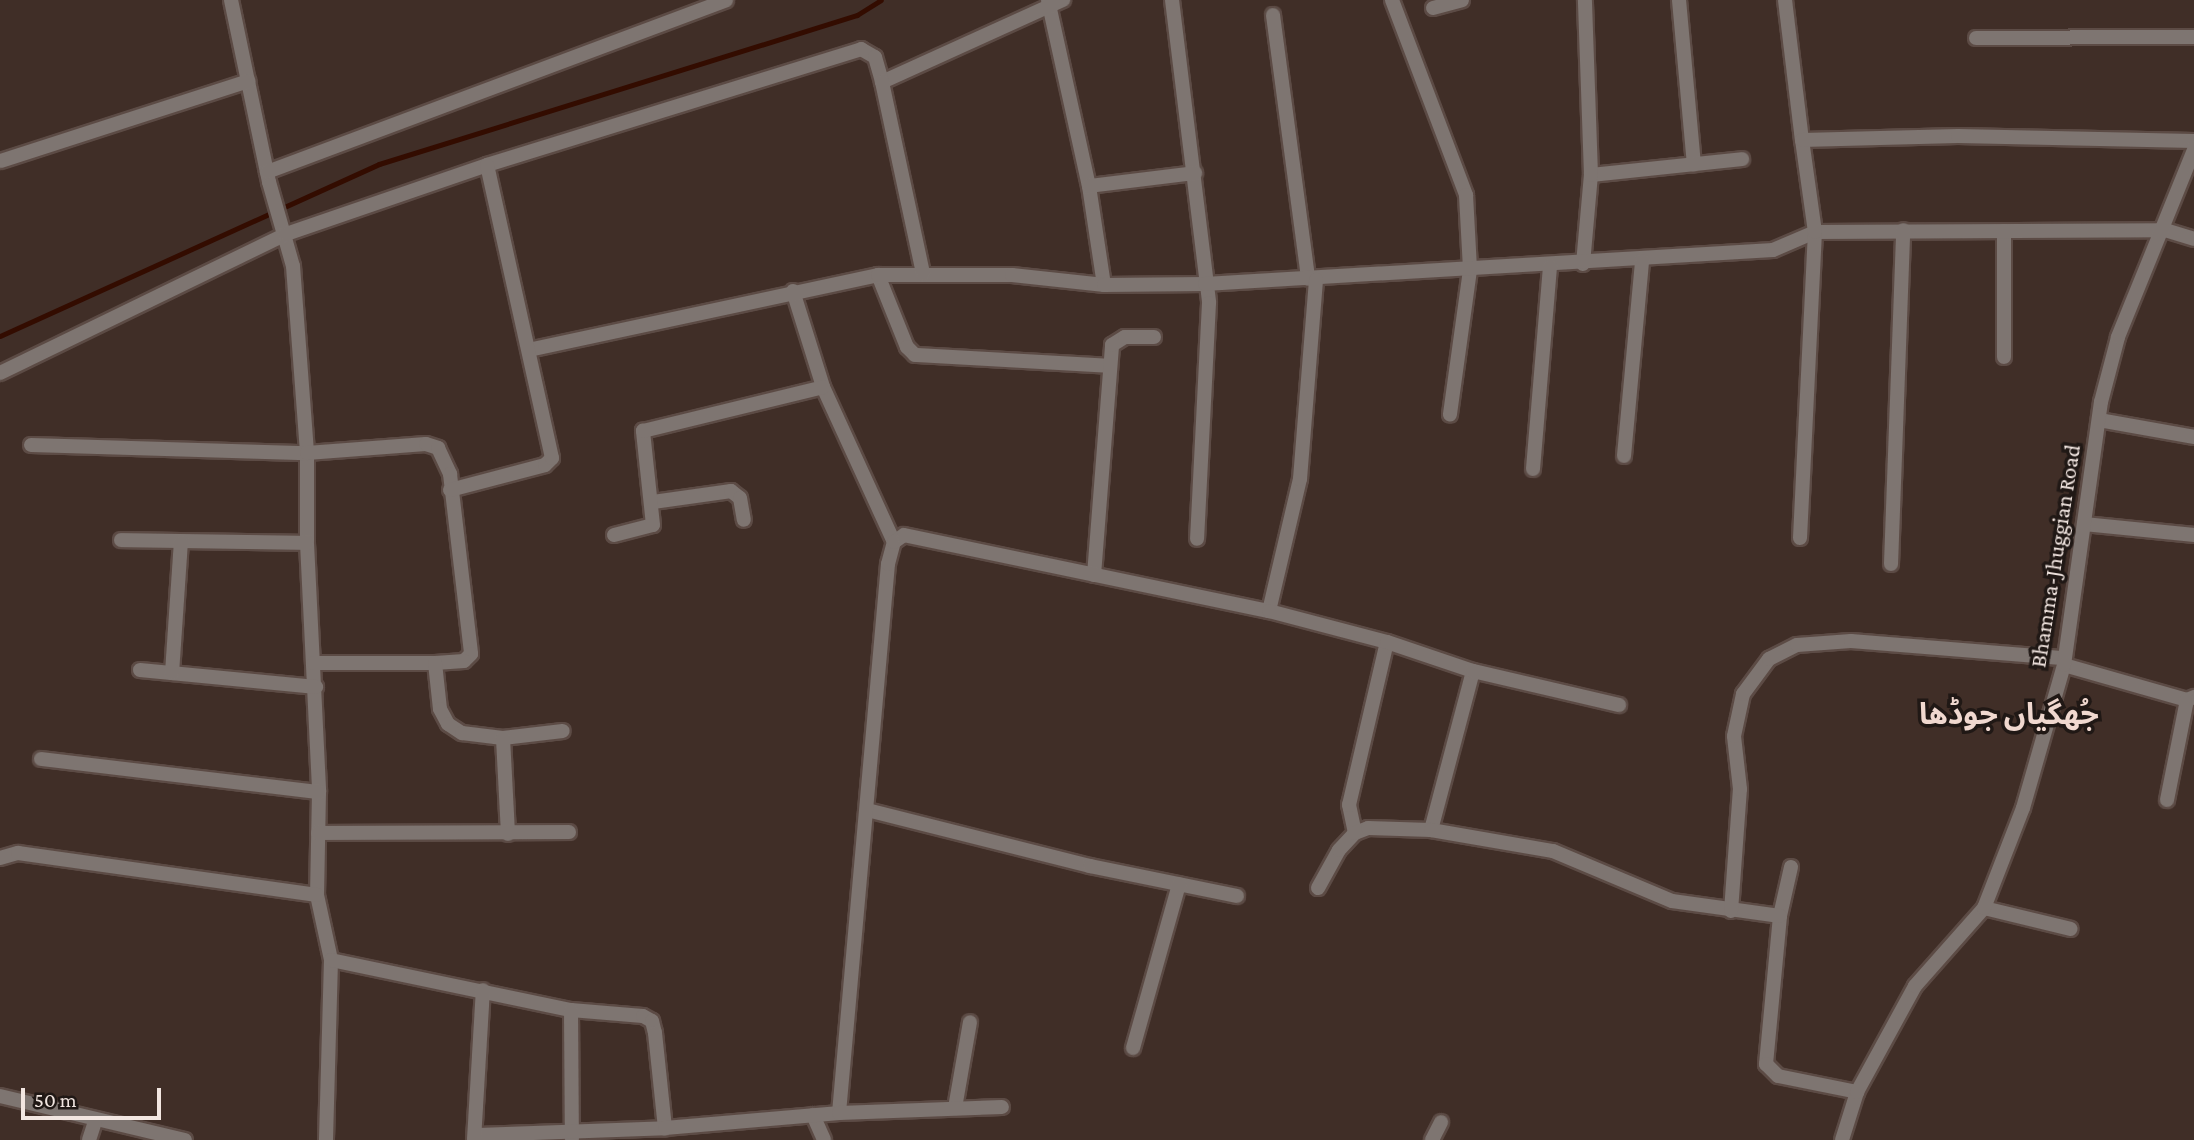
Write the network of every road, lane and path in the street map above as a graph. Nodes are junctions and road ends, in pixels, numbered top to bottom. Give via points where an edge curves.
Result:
1 (231, 0) edge
2 (726, 0) edge
3 (1172, 0) edge
4 (1392, 0) edge
5 (1462, 0) edge
6 (1585, 0) edge
7 (1679, 0) edge
8 (1784, 0) edge
9 (1054, 1) edge
10 (1433, 8) dead end
11 (1273, 15) dead end
12 (2194, 37) edge
13 (1976, 38) dead end
14 (248, 81) junction
15 (882, 82) junction
16 (1802, 141) junction
17 (2194, 150) edge
18 (1742, 159) dead end
19 (1, 161) edge
20 (1694, 164) junction
21 (487, 165) junction
22 (1195, 173) junction
23 (1591, 175) junction
24 (268, 177) junction
25 (1089, 186) junction
26 (283, 227) junction
27 (1903, 230) junction
28 (2165, 230) junction
29 (2004, 231) junction
30 (1815, 232) junction
31 (2194, 239) edge
32 (1642, 261) junction
33 (1583, 264) junction
34 (1550, 267) junction
35 (1470, 270) junction
36 (923, 274) junction
37 (878, 275) junction
38 (1312, 280) junction
39 (1205, 284) junction
40 (1104, 285) junction
41 (793, 291) junction
42 (1154, 337) dead end
43 (529, 351) junction
44 (2004, 357) dead end
45 (1110, 366) junction
46 (0, 373) edge
47 (823, 387) junction
48 (1450, 415) dead end
49 (2099, 420) junction
50 (2194, 436) edge
51 (31, 445) dead end
52 (307, 453) junction
53 (1624, 456) dead end
54 (1533, 469) dead end
55 (450, 490) junction
56 (653, 502) junction
57 (744, 520) dead end
58 (2084, 524) junction
59 (614, 535) dead end
60 (2194, 535) edge
61 (1800, 538) dead end
62 (1197, 539) dead end
63 (121, 540) dead end
64 (181, 542) junction
65 (894, 542) junction
66 (307, 543) junction
67 (1891, 564) dead end
68 (1094, 575) junction
69 (1269, 611) junction
70 (1387, 642) junction
71 (2064, 662) junction
72 (314, 663) junction
73 (435, 663) junction
74 (140, 670) dead end
75 (1473, 671) junction
76 (172, 673) junction
77 (316, 687) junction
78 (2191, 698) edge
79 (1619, 705) dead end
80 (563, 731) dead end
81 (503, 738) junction
82 (41, 760) dead end
83 (319, 792) junction
84 (2166, 800) dead end
85 (867, 810) junction
86 (1431, 830) junction
87 (569, 832) dead end
88 (318, 833) junction
89 (1355, 833) junction
90 (508, 834) junction
91 (0, 858) edge
92 (1791, 867) dead end
93 (1179, 884) junction
94 (1318, 888) dead end
95 (317, 895) junction
96 (1237, 896) dead end
97 (1984, 908) junction
98 (1731, 911) junction
99 (1780, 916) junction
100 (2071, 929) dead end
101 (331, 960) junction
102 (483, 990) junction
103 (571, 1010) junction
104 (970, 1022) dead end
105 (1133, 1048) dead end
106 (1857, 1093) junction
107 (0, 1096) edge
108 (1002, 1107) dead end
109 (955, 1108) junction
110 (839, 1113) junction
111 (813, 1115) junction
112 (95, 1121) junction
113 (1441, 1122) dead end
114 (659, 1132) edge
115 (572, 1136) edge
116 (476, 1137) edge
117 (89, 1140) edge
118 (183, 1140) edge
119 (326, 1140) edge
120 (824, 1140) edge
121 (1432, 1140) edge
122 (1842, 1140) edge

1 - 14 street
2 - 24 street
3 - 22 street
4 - 35 street via 1466,195
5 - 10 street
6 - 23 street
7 - 20 street
8 - 16 street
9 - 15 street
9 - 25 street
11 - 38 street
12 - 13 street
14 - 19 street
14 - 24 street
15 - 21 street via 875,57 861,49
15 - 36 street
16 - 17 street via 1958,136
16 - 30 street
17 - 28 street, Bhamma-Jhuggian Road
18 - 20 street
20 - 23 street
21 - 26 street
21 - 43 street
22 - 25 street
22 - 39 street
23 - 33 street
24 - 26 street
25 - 40 street
26 - 46 street
26 - 52 street via 293,266
27 - 29 street
27 - 30 street
27 - 67 street
28 - 29 street
28 - 31 street
28 - 49 street, Bhamma-Jhuggian Road via 2118,337
29 - 44 street
30 - 32 street via 1773,250
30 - 61 street
32 - 33 street
32 - 53 street
33 - 34 street
34 - 35 street
34 - 54 street
35 - 38 street
35 - 48 street
36 - 37 street
36 - 40 street via 1013,275
37 - 41 street
37 - 45 street via 907,347 915,355
38 - 39 street
38 - 69 street via 1300,479
39 - 40 street
39 - 62 street via 1210,346
41 - 43 street
41 - 47 street
42 - 45 street via 1118,339 1112,345
43 - 55 street via 552,458 545,464
45 - 68 street
47 - 56 street via 643,431
47 - 65 street
49 - 50 street
49 - 58 street, Bhamma-Jhuggian Road
51 - 52 street
52 - 55 street via 426,444 438,447 447,460
52 - 66 street
55 - 73 street via 473,643 464,661
56 - 57 street via 731,491 740,498
56 - 59 street via 653,525
58 - 60 street
58 - 71 street, Bhamma-Jhuggian Road
63 - 64 street
64 - 66 street
64 - 76 street
65 - 68 street via 914,535
65 - 85 street via 888,564
66 - 72 street
68 - 69 street
69 - 70 street
70 - 75 street
70 - 89 street via 1349,805
71 - 78 street
71 - 97 street, Bhamma-Jhuggian Road via 2023,808
71 - 98 street via 1851,641 1797,645 1769,659 1743,694 1734,736 1740,789
72 - 73 street
72 - 77 street
73 - 81 street via 440,709 449,724 462,733
74 - 76 street
75 - 79 street
75 - 86 street
76 - 77 street
77 - 83 street
78 - 84 street
80 - 81 street
81 - 90 street
82 - 83 street
83 - 88 street
85 - 93 street
85 - 110 street
86 - 89 street via 1368,828
86 - 98 street via 1553,851 1672,901
87 - 90 street
88 - 90 street
88 - 95 street
89 - 94 street via 1339,850
91 - 95 street via 30,854
92 - 99 street
93 - 96 street
93 - 105 street
95 - 101 street
97 - 100 street
97 - 106 street, Bhamma-Jhuggian Road via 1915,986
98 - 99 street
99 - 106 street via 1766,1064 1778,1076
101 - 102 street
101 - 119 street
102 - 103 street
102 - 116 street
103 - 114 street via 643,1016 652,1021
103 - 115 street
104 - 109 street
106 - 122 street, Bhamma-Jhuggian Road
107 - 112 street
108 - 109 street
109 - 110 street
110 - 111 street
111 - 114 street
111 - 120 street
112 - 117 street
112 - 118 street
113 - 121 street
114 - 115 street
115 - 116 street

